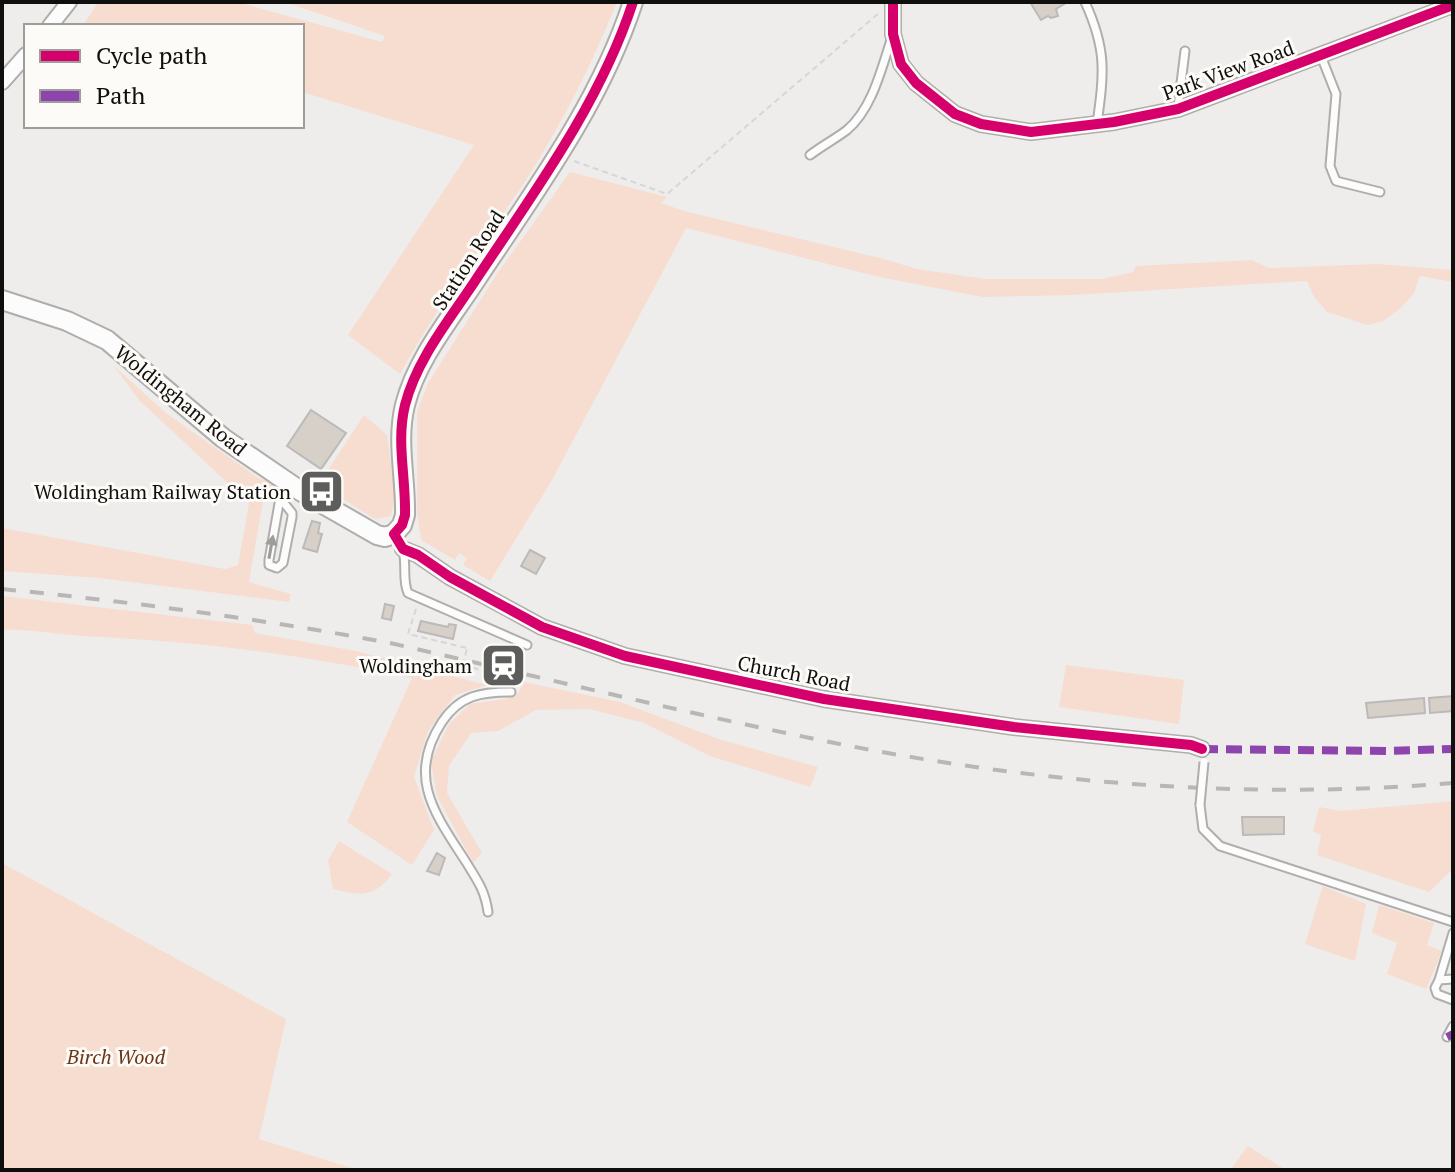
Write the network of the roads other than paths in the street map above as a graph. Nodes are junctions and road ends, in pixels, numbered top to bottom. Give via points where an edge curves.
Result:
1 (69, 2) edge
2 (633, 2) edge
3 (1085, 2) edge
4 (893, 5) edge
5 (1453, 5) edge
6 (52, 24) edge
7 (893, 34) junction
8 (1185, 51) dead end
9 (1321, 56) junction
10 (24, 57) edge
11 (2, 82) edge
12 (1178, 109) junction
13 (1097, 124) junction
14 (810, 155) dead end
15 (1380, 192) dead end
16 (2, 300) edge
17 (284, 479) junction
18 (280, 498) junction
19 (398, 541) junction
20 (527, 645) dead end
21 (511, 692) road end
22 (1203, 755) joint
23 (488, 912) dead end
24 (1453, 922) edge
25 (1453, 933) edge
26 (1453, 979) edge
27 (1439, 980) junction
28 (1452, 998) edge
29 (1453, 1026) edge
30 (1447, 1037) dead end

1 - 6 street
2 - 19 street, Station Road via 591,98 412,382 399,438 405,515
3 - 13 lane via 1104,70
4 - 7 street, Park View Road
5 - 9 street, Park View Road
7 - 13 street, Park View Road via 901,64 955,114 1031,132
7 - 14 lane via 859,117
8 - 12 lane
9 - 12 street, Park View Road
9 - 15 lane via 1336,94 1330,166 1336,181
10 - 11 street
12 - 13 street, Park View Road
16 - 17 street, Woldingham Road via 107,340 223,438
17 - 18 lane
17 - 19 street, Woldingham Road via 377,535
18 -> 18 lane via 292,517 283,563 277,568 268,563
19 - 20 lane via 408,593
19 - 22 street, Church Road via 450,577 542,627 625,656 824,699 1014,727 1191,745
21 - 23 lane via 486,692 450,712 432,738 425,762 428,794 486,894
22 - 24 lane, bridge via 1203,829 1220,846
25 - 27 lane
26 - 27 lane
27 - 28 lane via 1437,994
29 - 30 lane

